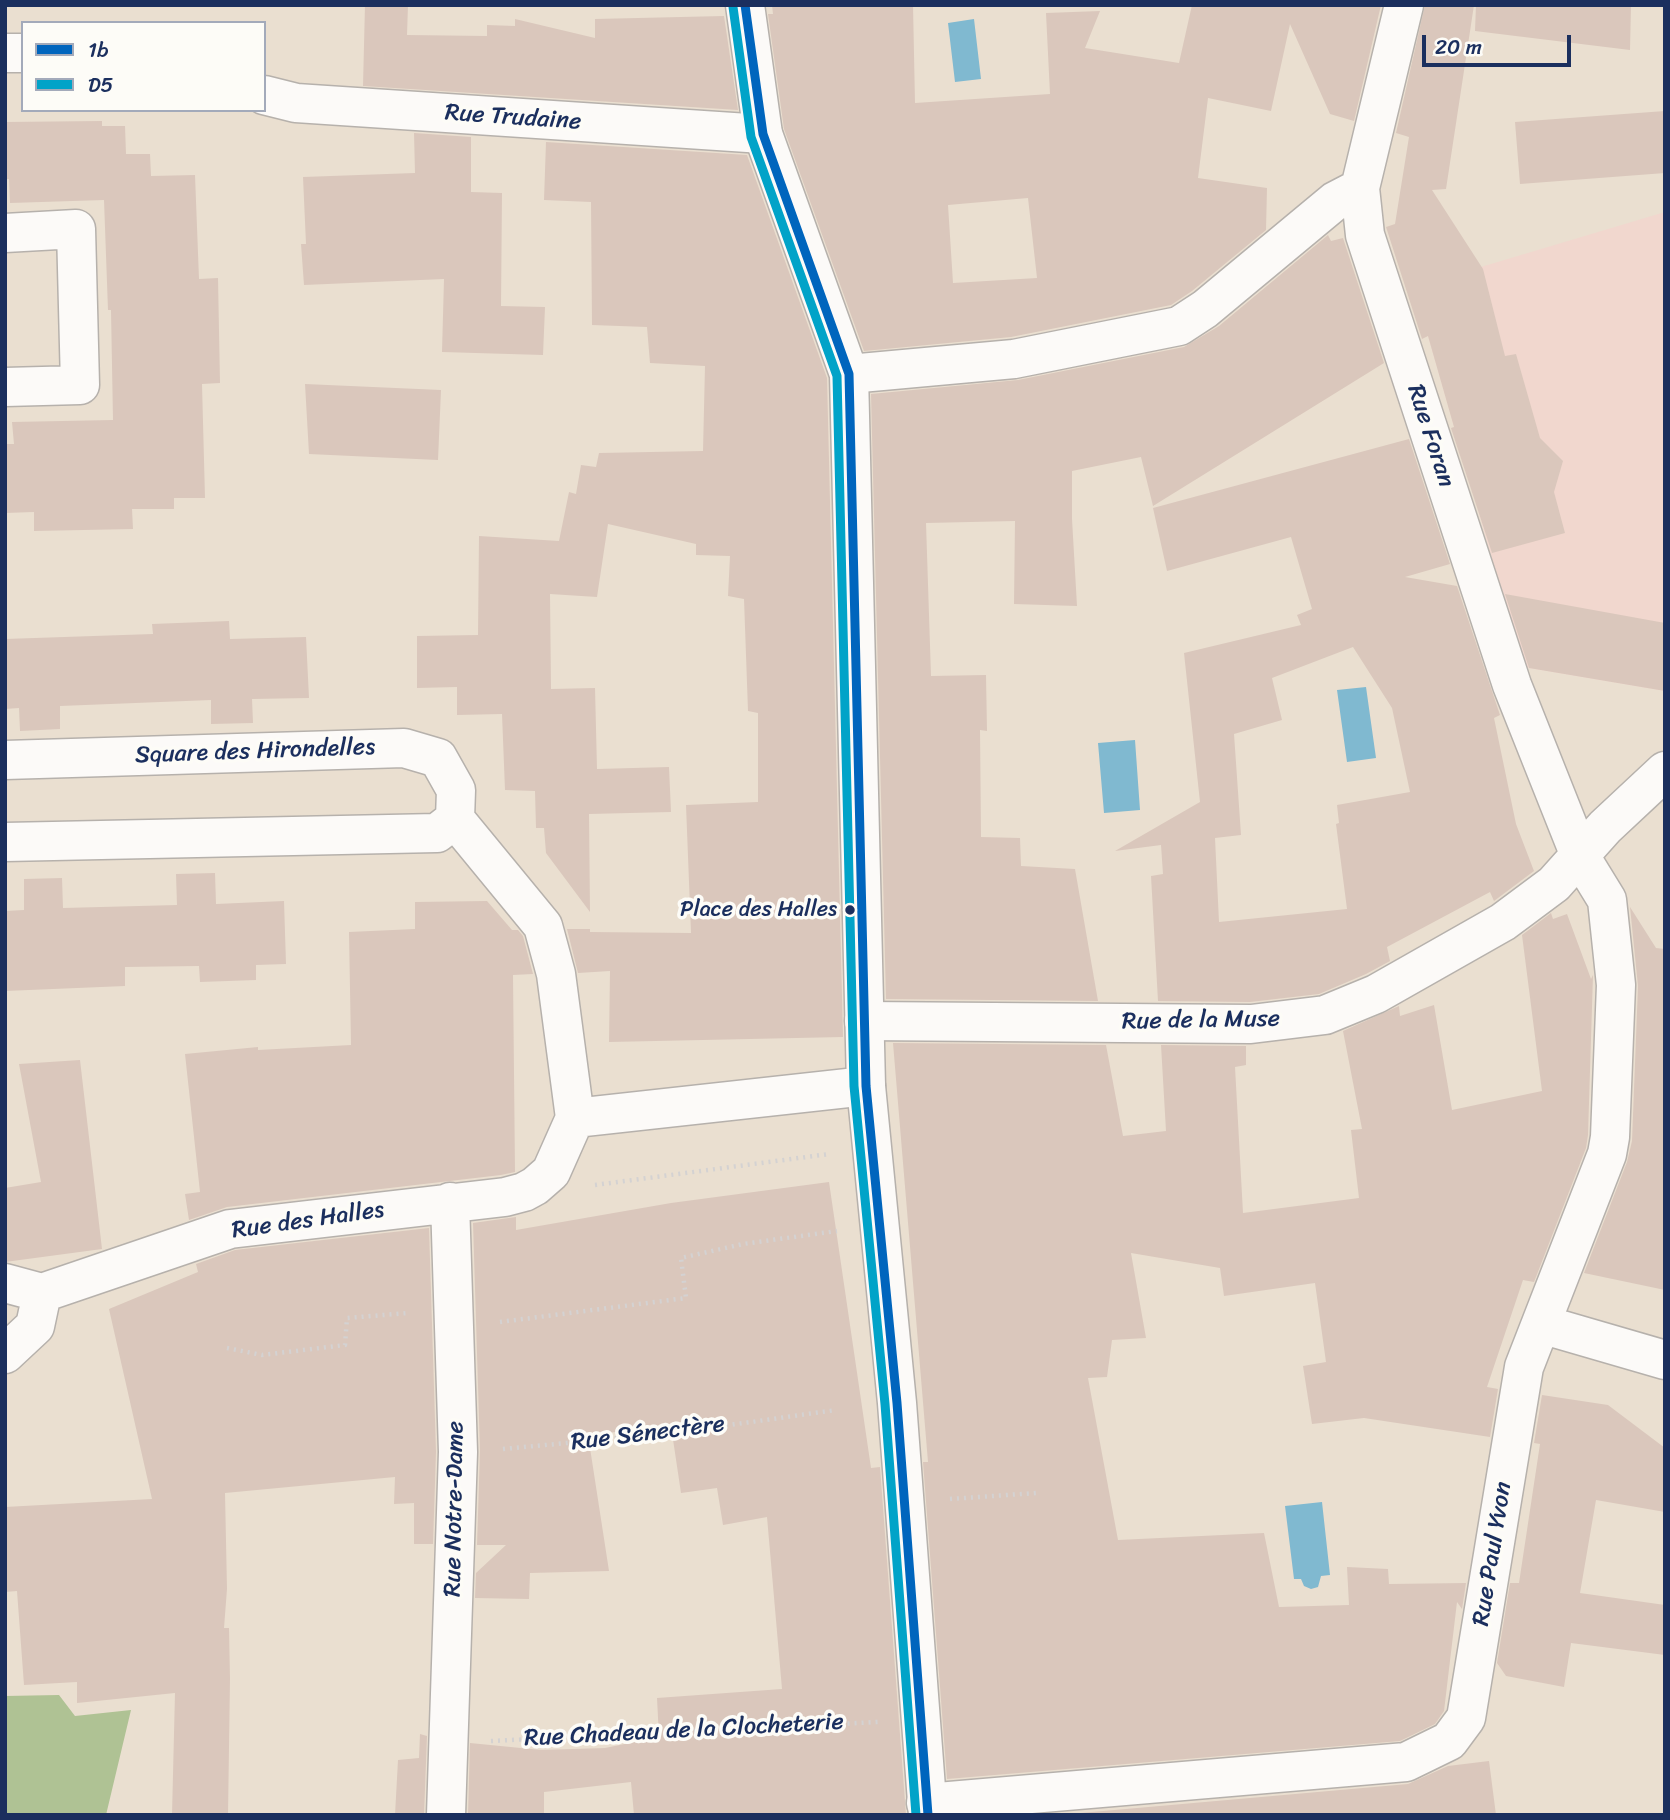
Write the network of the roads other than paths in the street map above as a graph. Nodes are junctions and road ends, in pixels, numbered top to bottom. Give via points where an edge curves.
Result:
1 (745, 5) edge
2 (1404, 5) edge
3 (266, 96) edge
4 (763, 134) junction
5 (1360, 188) junction
6 (5, 233) edge
7 (849, 374) junction
8 (5, 387) edge
9 (5, 760) edge
10 (1665, 771) edge
11 (455, 819) junction
12 (5, 842) edge
13 (1580, 856) junction
14 (864, 1021) junction
15 (866, 1086) junction
16 (575, 1118) junction
17 (450, 1202) junction
18 (5, 1283) edge
19 (41, 1293) junction
20 (1541, 1324) junction
21 (5, 1354) edge
22 (1665, 1360) edge
23 (927, 1809) edge
24 (446, 1815) edge

1 - 4 street
2 - 5 street, Rue Foran
3 - 4 street, Rue Trudaine via 296,103
4 - 7 street
5 - 7 street via 1335,201 1226,293 1179,326 1014,359
5 - 13 street, Rue Foran via 1365,235 1421,410 1512,685
6 - 8 street via 76,229 80,385
7 - 14 street
9 - 11 street, Square des Hirondelles via 404,748 438,758 456,790
10 - 13 street, Rue de la Muse
11 - 12 street via 437,833
11 - 16 street via 543,926 556,974
13 - 14 street, Rue de la Muse via 1554,884 1503,922 1376,994 1325,1015 1251,1024
13 - 20 street, Rue Paul Yvon via 1606,900 1616,985 1610,1137 1608,1154
14 - 15 street
15 - 16 street
15 - 23 street
16 - 17 street, Rue des Halles via 551,1172 535,1186 505,1196
17 - 19 street, Rue des Halles via 230,1229
17 - 24 street, Rue Notre-Dame via 458,1452
18 - 19 street
19 - 21 street via 35,1326
20 - 22 street
20 - 23 street, Rue Paul Yvon via 1524,1367 1466,1718 1449,1741 1406,1762

